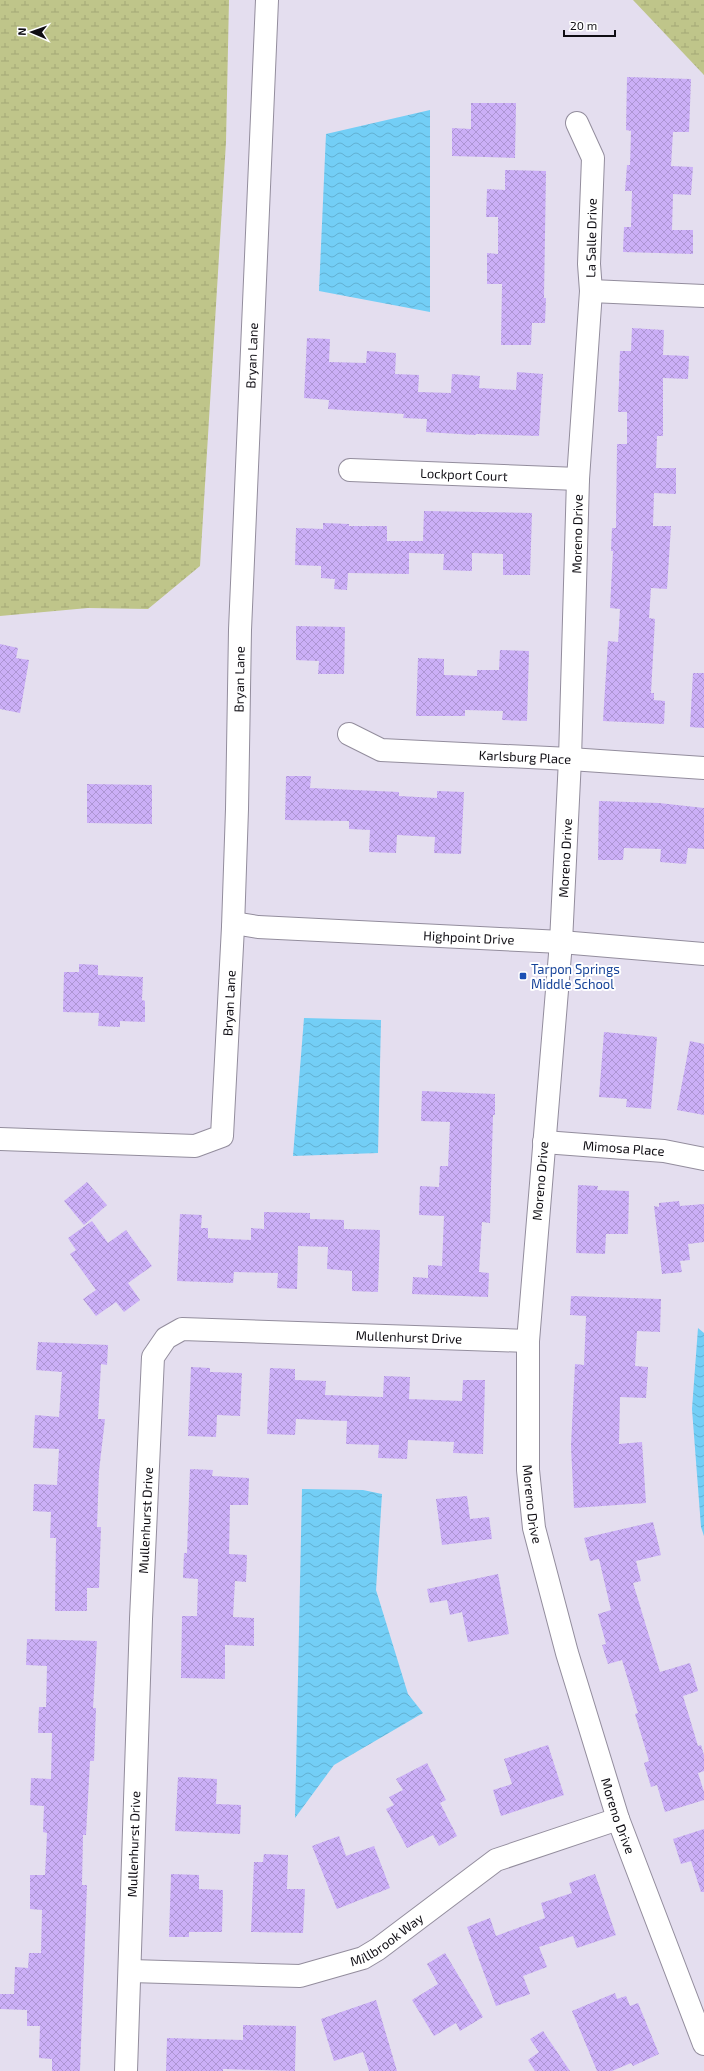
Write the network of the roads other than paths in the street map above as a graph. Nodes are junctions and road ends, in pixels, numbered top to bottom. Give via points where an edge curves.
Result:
1 (267, 0) edge
2 (577, 123) dead end
3 (592, 291) junction
4 (704, 296) edge
5 (350, 470) dead end
6 (578, 479) junction
7 (350, 734) dead end
8 (570, 759) junction
9 (704, 768) edge
10 (233, 927) junction
11 (561, 942) junction
12 (704, 954) edge
13 (0, 1139) edge
14 (544, 1142) junction
15 (704, 1159) edge
16 (528, 1341) junction
17 (618, 1819) junction
18 (130, 1971) junction
19 (704, 2044) edge
20 (126, 2071) edge

1 - 10 street, Bryan Lane via 240,630 238,809
2 - 3 street, La Salle Drive via 593,158 588,264
3 - 4 street, La Salle Drive
3 - 6 street, Moreno Drive
5 - 6 street, Lockport Court
6 - 8 street, Moreno Drive
7 - 8 street, Karlsburg Place via 382,750
8 - 9 street, Karlsburg Place
8 - 11 street, Moreno Drive
10 - 11 street, Highpoint Drive via 240,924
10 - 13 street, Bryan Lane via 222,1136 195,1146
11 - 12 street, Highpoint Drive
11 - 14 street, Moreno Drive
14 - 15 street, Mimosa Place via 664,1151
14 - 16 street, Moreno Drive
16 - 17 street, Moreno Drive via 528,1470 534,1528 567,1653
16 - 18 street, Mullenhurst Drive via 182,1329 166,1338 152,1357
17 - 18 street, Millbrook Way via 496,1860 363,1958 300,1976
17 - 19 street, Moreno Drive
18 - 20 street, Mullenhurst Drive

